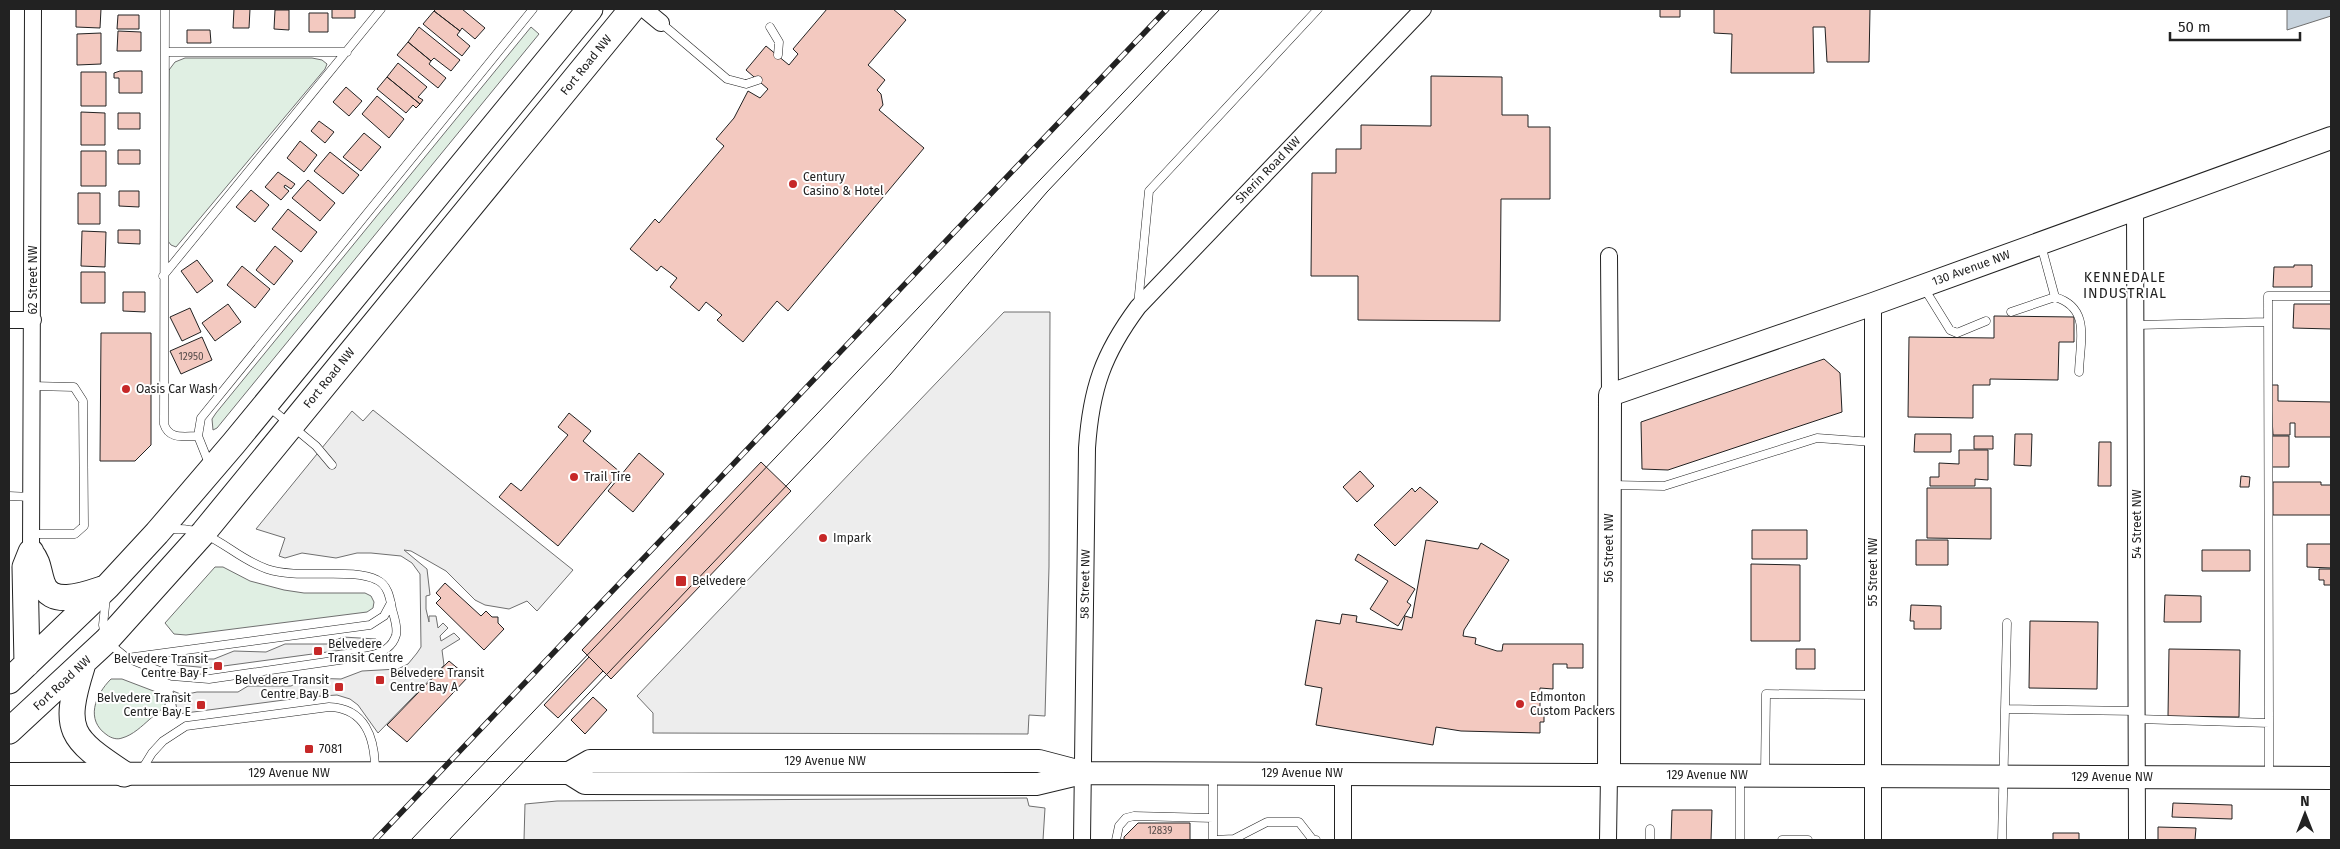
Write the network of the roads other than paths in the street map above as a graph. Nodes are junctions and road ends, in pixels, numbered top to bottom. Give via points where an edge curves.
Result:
1 (33, 9) edge
2 (165, 9) edge
3 (381, 9) edge
4 (532, 9) edge
5 (590, 9) edge
6 (632, 9) edge
7 (644, 9) edge
8 (1318, 9) edge
9 (1423, 9) edge
10 (660, 23) joint
11 (770, 27) dead end
12 (166, 52) junction
13 (347, 52) junction
14 (778, 56) dead end
15 (758, 80) dead end
16 (2331, 138) edge
17 (2135, 208) junction
18 (2041, 243) junction
19 (1609, 256) dead end
20 (163, 276) junction
21 (1923, 286) junction
22 (2331, 296) edge
23 (2055, 297) junction
24 (1873, 304) junction
25 (1138, 307) junction
26 (2012, 312) dead end
27 (9, 320) edge
28 (33, 320) junction
29 (1986, 321) dead end
30 (2268, 322) junction
31 (2136, 325) junction
32 (1118, 334) joint
33 (2079, 372) dead end
34 (32, 386) junction
35 (1610, 395) junction
36 (265, 404) junction
37 (291, 425) junction
38 (198, 436) junction
39 (1873, 442) junction
40 (332, 465) dead end
41 (212, 469) junction
42 (1610, 485) junction
43 (9, 496) edge
44 (32, 497) junction
45 (204, 532) junction
46 (157, 533) junction
47 (31, 543) junction
48 (107, 588) junction
49 (391, 603) junction
50 (2007, 623) dead end
51 (106, 641) junction
52 (127, 658) junction
53 (27, 664) junction
54 (82, 665) junction
55 (9, 681) edge
56 (1873, 695) junction
57 (2005, 709) junction
58 (2137, 715) junction
59 (2269, 723) junction
60 (9, 732) edge
61 (376, 772) junction
62 (1082, 773) junction
63 (1213, 773) junction
64 (9, 774) edge
65 (132, 774) junction
66 (1343, 774) junction
67 (1609, 775) junction
68 (1740, 775) junction
69 (1765, 775) junction
70 (1873, 776) junction
71 (2003, 776) junction
72 (2138, 777) junction
73 (2269, 778) junction
74 (2331, 778) edge
75 (1213, 818) junction
76 (1650, 829) dead end
77 (1082, 840) edge
78 (1116, 840) edge
79 (1213, 840) edge
80 (1234, 840) edge
81 (1314, 840) edge
82 (1343, 840) edge
83 (1608, 840) edge
84 (1650, 840) edge
85 (1740, 840) edge
86 (1782, 840) edge
87 (1808, 840) edge
88 (1873, 840) edge
89 (2002, 840) edge
90 (2137, 840) edge

1 - 28 street, 62 Street NW
2 - 12 lane
3 - 13 lane
4 - 38 lane via 201,418
5 - 36 main road
6 - 37 main road, Fort Road NW
7 - 10 street
8 - 25 lane via 1149,191
9 - 25 street, Sherin Road NW
10 - 15 lane via 726,79 746,84
11 - 14 lane via 779,42
12 - 13 lane
12 - 20 lane
13 - 20 lane
16 - 17 street, 130 Avenue NW
17 - 18 street, 130 Avenue NW
17 - 31 street, 54 Street NW
18 - 21 street, 130 Avenue NW
18 - 23 lane
19 - 35 street, 56 Street NW
20 - 38 lane via 164,424 172,436
21 - 24 street, 130 Avenue NW
21 - 29 lane via 1950,330 1957,333
22 - 30 lane via 2268,296
23 - 26 lane
23 - 33 lane via 2068,301 2077,310 2080,322
24 - 35 street, 130 Avenue NW
24 - 39 street, 55 Street NW
25 - 32 street, Sherin Road NW
27 - 28 street
28 - 34 street, 62 Street NW
30 - 31 lane
30 - 59 lane
31 - 58 street, 54 Street NW
32 - 62 street, 58 Street NW via 1099,377 1088,427
34 - 44 street, 62 Street NW
34 - 47 lane via 74,387 83,401 84,526 75,534
35 - 42 street, 56 Street NW
36 - 37 lane
36 - 41 main road
37 - 40 lane
37 - 45 main road, Fort Road NW
38 - 41 lane
39 - 42 lane via 1817,438 1664,486
39 - 56 street, 55 Street NW
41 - 46 main road
42 - 67 street, 56 Street NW
43 - 44 lane
44 - 47 street, 62 Street NW
45 - 46 lane via 186,528
45 - 49 lane via 272,571 362,575 378,580 386,589
45 - 51 main road, Fort Road NW
46 - 48 main road
47 - 48 main road via 42,583 54,595 70,598
47 - 53 main road via 25,567
48 - 51 lane via 102,625
48 - 53 main road
49 - 52 lane via 384,616 370,625
49 - 52 lane via 395,638 384,651 367,656 200,679 172,676
50 - 57 lane
51 - 52 lane
51 - 54 main road, Fort Road NW
53 - 55 main road
54 - 60 main road, Fort Road NW
54 - 65 main road via 71,702 73,725 90,752
56 - 69 lane via 1766,694
56 - 70 street, 55 Street NW
57 - 58 lane
57 - 71 lane
58 - 59 lane
58 - 72 street, 54 Street NW
59 - 73 lane
61 - 62 street, 129 Avenue NW via 569,773 590,761 1039,761
61 - 65 street, 129 Avenue NW
61 - 65 lane via 374,747 359,718 344,709 329,707 186,726 168,736
62 - 63 street, 129 Avenue NW
62 - 77 street, 58 Street NW
63 - 66 street, 129 Avenue NW
63 - 75 lane
64 - 65 street, 129 Avenue NW
66 - 67 street, 129 Avenue NW
66 - 82 street
67 - 68 street, 129 Avenue NW
67 - 83 street, 56 Street NW
68 - 69 street, 129 Avenue NW
68 - 85 lane
69 - 70 street, 129 Avenue NW
70 - 71 street, 129 Avenue NW
70 - 88 street, 55 Street NW
71 - 72 street, 129 Avenue NW
71 - 89 lane
72 - 73 street, 129 Avenue NW
72 - 90 street, 54 Street NW
73 - 74 street, 129 Avenue NW
75 - 78 lane via 1134,816 1126,818 1119,826
75 - 79 lane
76 - 84 lane
79 - 80 lane
80 - 81 lane via 1267,822 1299,822
86 - 87 lane

